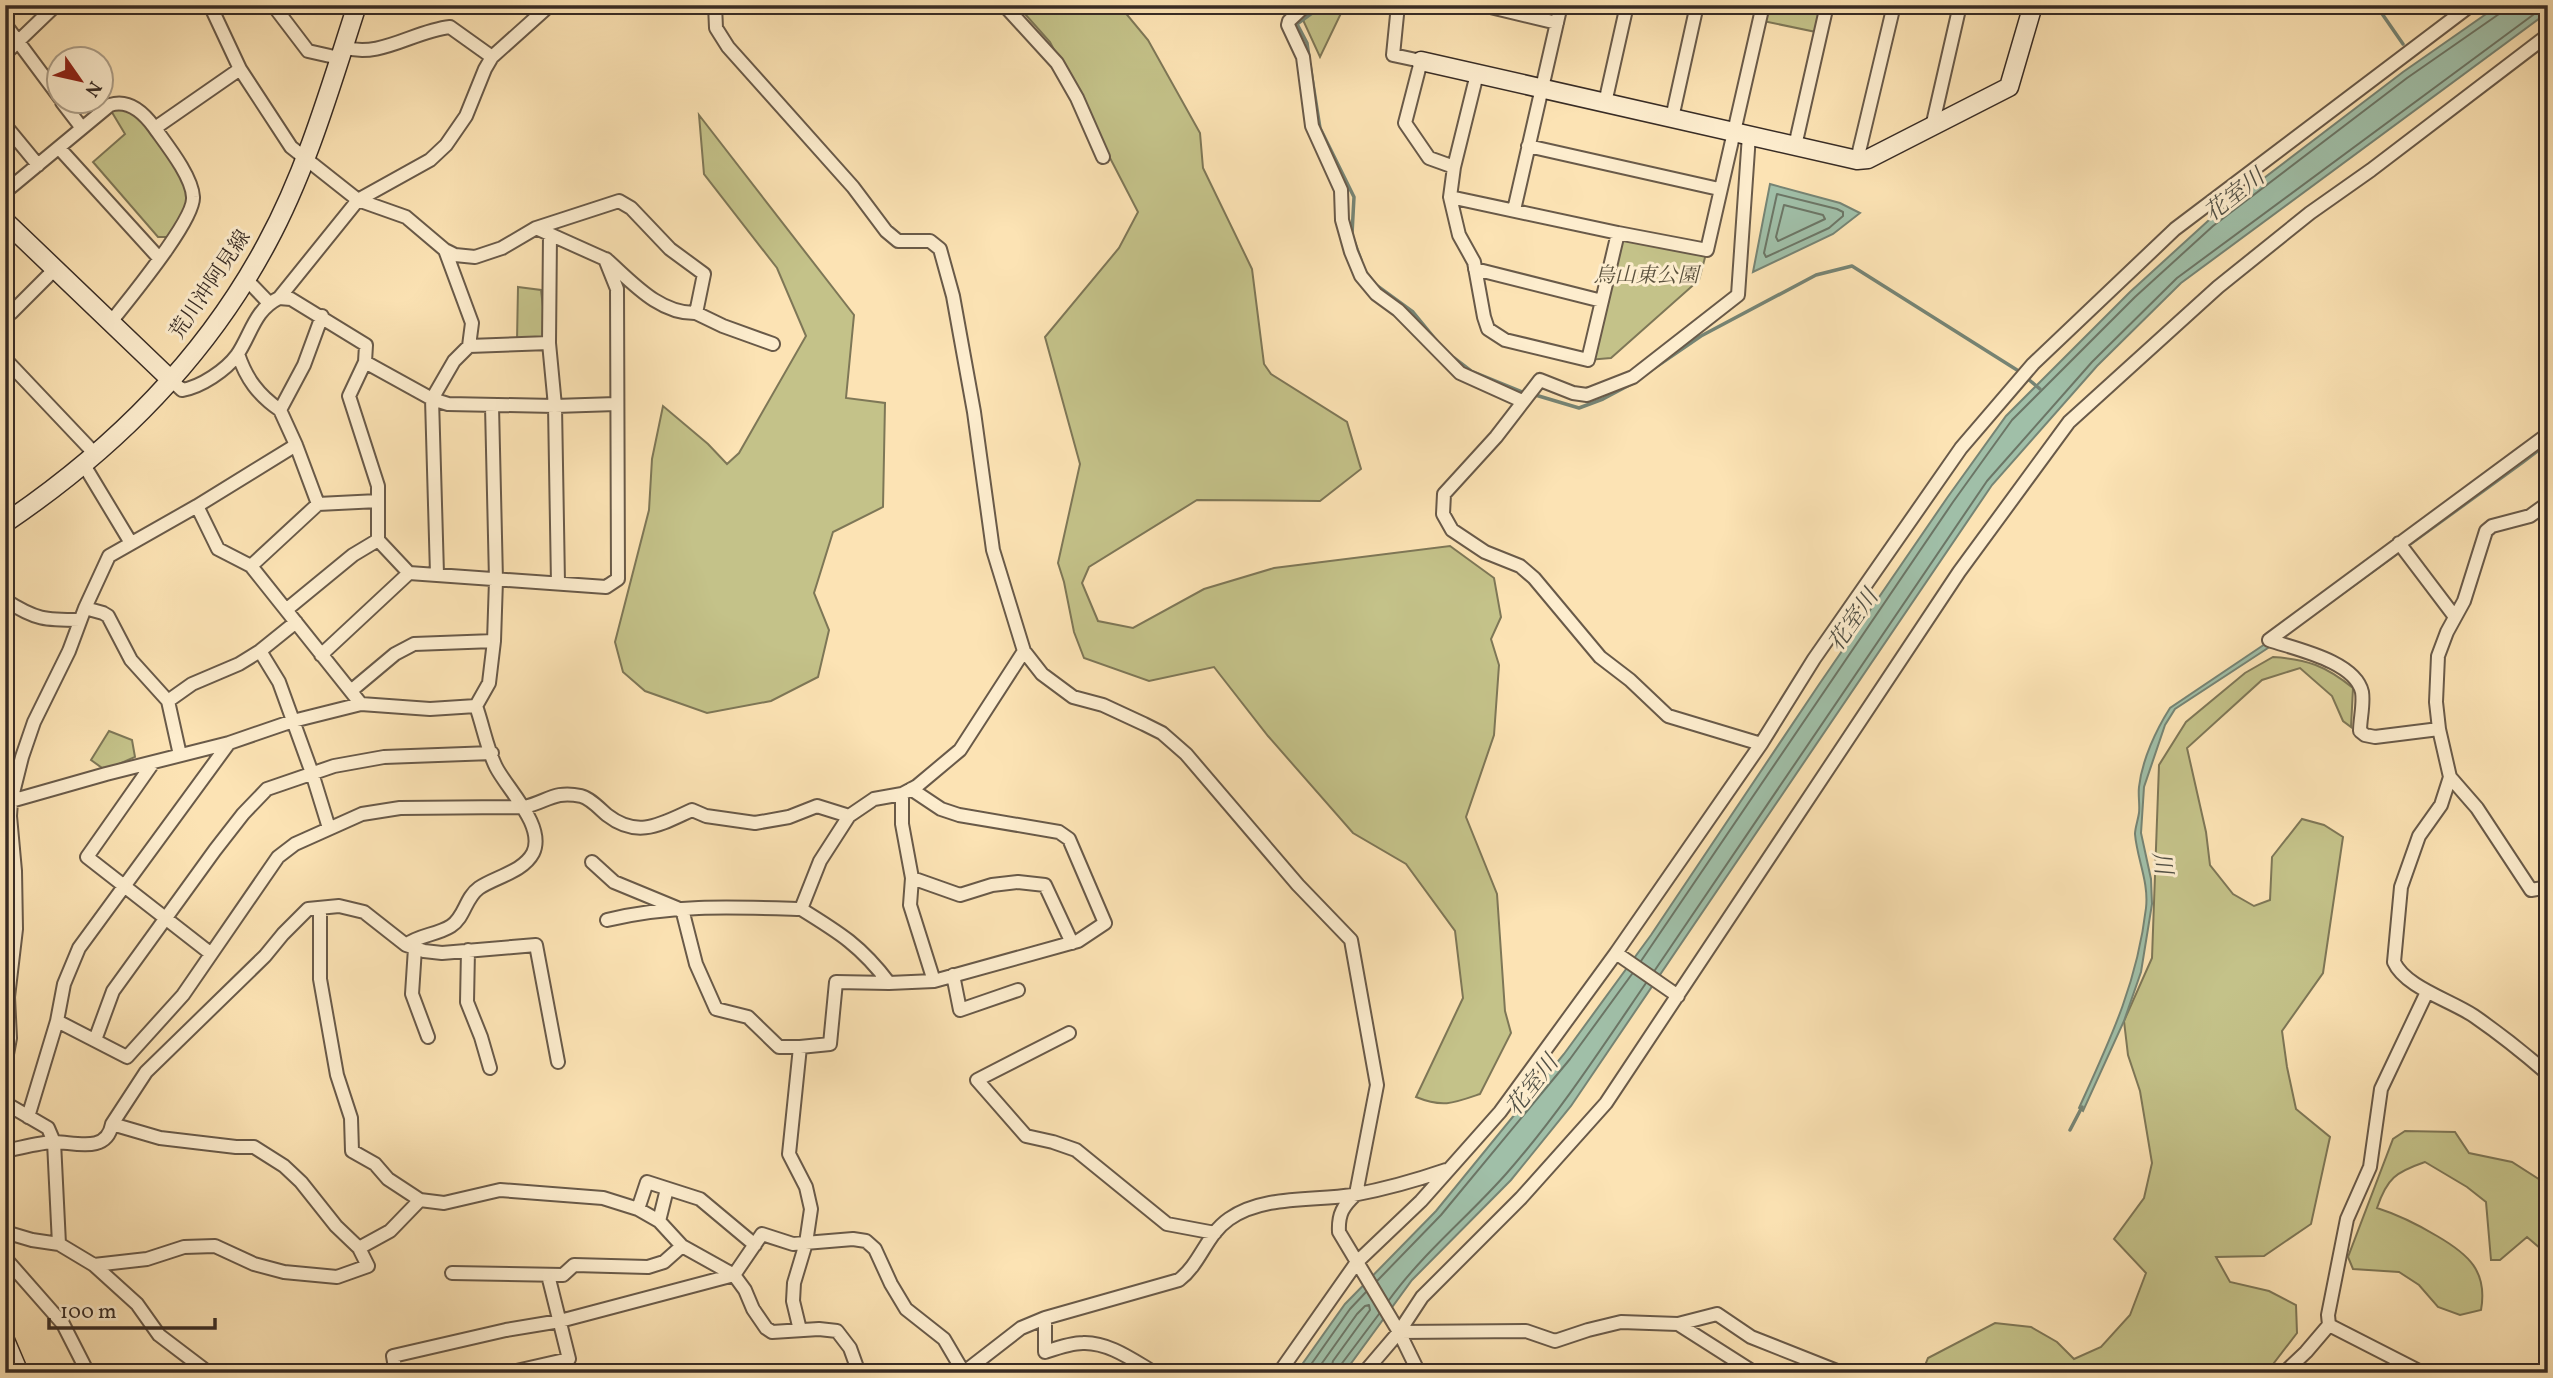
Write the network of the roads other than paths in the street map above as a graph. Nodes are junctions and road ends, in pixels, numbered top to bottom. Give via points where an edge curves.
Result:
1 (56, 5) edge
2 (210, 5) edge
3 (273, 5) edge
4 (357, 5) edge
5 (550, 5) edge
6 (715, 5) edge
7 (1004, 5) edge
8 (1306, 5) edge
9 (1398, 5) edge
10 (1482, 5) edge
11 (1561, 5) edge
12 (1627, 5) edge
13 (1697, 5) edge
14 (1763, 5) edge
15 (1827, 5) edge
16 (1894, 5) edge
17 (1960, 5) edge
18 (2033, 5) edge
19 (2470, 5) edge
20 (1557, 23) junction
21 (5, 24) edge
22 (2548, 35) edge
23 (17, 41) junction
24 (341, 53) junction
25 (5, 54) edge
26 (492, 57) junction
27 (1420, 61) junction
28 (240, 69) junction
29 (1477, 74) junction
30 (46, 80) edge
31 (1542, 88) junction
32 (1605, 103) junction
33 (73, 116) edge
34 (1672, 118) junction
35 (5, 125) edge
36 (1932, 127) junction
37 (82, 128) junction
38 (155, 128) junction
39 (1741, 133) junction
40 (1528, 146) junction
41 (1795, 146) junction
42 (59, 148) junction
43 (1102, 157) dead end
44 (305, 160) junction
45 (1857, 160) junction
46 (38, 165) junction
47 (1454, 167) junction
48 (1719, 189) junction
49 (5, 192) edge
50 (1450, 197) junction
51 (358, 200) junction
52 (1514, 210) junction
53 (5, 221) edge
54 (537, 228) junction
55 (1618, 233) junction
56 (550, 235) junction
57 (445, 250) junction
58 (159, 258) junction
59 (605, 259) junction
60 (55, 269) junction
61 (1475, 269) junction
62 (246, 279) junction
63 (274, 301) junction
64 (1602, 301) junction
65 (5, 308) edge
66 (696, 313) junction
67 (322, 316) junction
68 (111, 323) junction
69 (549, 343) junction
70 (773, 344) dead end
71 (469, 346) junction
72 (238, 354) junction
73 (5, 359) edge
74 (365, 362) junction
75 (171, 380) junction
76 (432, 399) junction
77 (1522, 401) junction
78 (616, 404) junction
79 (492, 406) junction
80 (555, 406) junction
81 (280, 410) junction
82 (2548, 434) edge
83 (296, 445) junction
84 (90, 460) junction
85 (378, 501) junction
86 (2548, 503) edge
87 (318, 504) junction
88 (197, 506) junction
89 (5, 523) edge
90 (378, 540) junction
91 (2399, 543) junction
92 (131, 544) junction
93 (251, 566) junction
94 (409, 573) junction
95 (438, 574) junction
96 (496, 580) junction
97 (558, 583) junction
98 (5, 600) edge
99 (286, 610) junction
100 (83, 614) junction
101 (2455, 617) junction
102 (296, 622) junction
103 (494, 641) junction
104 (260, 651) junction
105 (1024, 652) junction
106 (321, 655) junction
107 (352, 690) junction
108 (168, 701) junction
109 (362, 704) junction
110 (476, 706) junction
111 (293, 721) junction
112 (2439, 729) junction
113 (229, 743) junction
114 (1761, 744) junction
115 (492, 753) junction
116 (180, 755) junction
117 (153, 763) junction
118 (312, 774) junction
119 (2450, 777) junction
120 (906, 791) junction
121 (8, 796) edge
122 (524, 807) junction
123 (849, 816) junction
124 (329, 828) junction
125 (10, 862) edge
126 (592, 862) dead end
127 (912, 878) junction
128 (122, 886) junction
129 (2548, 887) edge
130 (320, 908) junction
131 (677, 908) junction
132 (802, 909) junction
133 (165, 918) junction
134 (607, 920) dead end
135 (1072, 943) junction
136 (411, 946) junction
137 (468, 950) junction
138 (210, 953) junction
139 (1616, 953) junction
140 (953, 975) junction
141 (934, 981) junction
142 (888, 983) junction
143 (1018, 990) dead end
144 (2427, 992) junction
145 (1678, 996) junction
146 (57, 1021) junction
147 (1069, 1032) dead end
148 (428, 1037) dead end
149 (95, 1040) junction
150 (800, 1047) junction
151 (558, 1062) dead end
152 (5, 1065) edge
153 (490, 1068) dead end
154 (2548, 1073) edge
155 (5, 1103) edge
156 (28, 1117) junction
157 (112, 1124) junction
158 (54, 1142) junction
159 (5, 1151) edge
160 (1450, 1169) junction
161 (667, 1189) junction
162 (1356, 1194) junction
163 (420, 1200) junction
164 (638, 1209) junction
165 (659, 1221) junction
166 (5, 1232) edge
167 (1215, 1233) junction
168 (806, 1243) junction
169 (59, 1244) junction
170 (755, 1245) junction
171 (682, 1246) junction
172 (359, 1248) junction
173 (5, 1258) edge
174 (94, 1265) junction
175 (1360, 1268) junction
176 (452, 1273) dead end
177 (548, 1275) junction
178 (734, 1275) junction
179 (1045, 1318) junction
180 (560, 1321) junction
181 (1678, 1324) junction
182 (2329, 1325) junction
183 (1396, 1327) junction
184 (800, 1330) junction
185 (5, 1340) edge
186 (19, 1373) edge
187 (88, 1373) edge
188 (209, 1373) edge
189 (396, 1373) edge
190 (508, 1373) edge
191 (859, 1373) edge
192 (963, 1373) edge
193 (1155, 1373) edge
194 (1279, 1373) edge
195 (1364, 1373) edge
196 (1419, 1373) edge
197 (1755, 1373) edge
198 (1842, 1373) edge
199 (2284, 1373) edge
200 (2423, 1373) edge

1 - 23 street
2 - 28 street
3 - 24 street via 308,51
4 - 24 street, 荒川沖阿見線
5 - 26 street
6 - 105 street via 716,28 728,47 853,187 886,231 898,242 930,241 940,250 958,322 993,550
7 - 43 street via 1057,63
8 - 77 street via 1288,26 1303,57 1312,126 1341,190 1342,220 1361,276 1460,373
9 - 27 street via 1394,55
10 - 20 street
11 - 20 street
12 - 32 street
13 - 34 street
14 - 39 street
15 - 41 street
16 - 45 street
17 - 36 street
18 - 36 street via 2009,87
19 - 114 street via 2175,229 2033,365 1961,448 1814,659
20 - 31 street
21 - 23 street
22 - 145 street via 2218,287 2069,422 1959,572
23 - 25 street
23 - 30 street
24 - 26 street via 374,51 431,29 450,27
24 - 44 street, 荒川沖阿見線
26 - 51 street via 466,116 446,145 430,160
27 - 29 street
27 - 47 street via 1405,123 1429,158
28 - 38 street
28 - 44 street via 290,147
29 - 31 street
29 - 47 street
31 - 32 street
31 - 40 street
32 - 34 street
33 - 37 street
34 - 39 street
35 - 46 street
36 - 45 street via 1868,159
37 - 38 street via 119,102 146,116
37 - 42 street
38 - 58 street via 191,184 194,200 184,224
39 - 41 street
39 - 48 street
39 - 77 street via 1738,295 1633,377 1587,395 1540,380
40 - 48 street
40 - 52 street
41 - 45 street
42 - 46 street
42 - 58 street
44 - 51 street
44 - 62 street, 荒川沖阿見線
46 - 49 street
47 - 50 street
48 - 55 street via 1707,250
50 - 52 street
50 - 61 street via 1459,234
51 - 57 street via 406,217
51 - 63 street
52 - 55 street
53 - 60 street
54 - 56 street
54 - 57 street via 475,257
54 - 66 street via 619,201 704,274
55 - 64 street
56 - 59 street
56 - 69 street
57 - 71 street via 472,323
58 - 68 street
59 - 66 street via 659,304 680,313
59 - 78 street via 617,289
60 - 65 street via 11,313
60 - 68 street
61 - 64 street
61 - 64 street via 1489,329 1505,340 1588,360
62 - 63 street
62 - 75 street, 荒川沖阿見線
63 - 67 street via 291,299
63 - 72 street via 247,334
66 - 70 street
67 - 74 street via 366,345
67 - 81 street via 304,365
68 - 75 street
69 - 71 street
69 - 80 street
71 - 76 street via 454,361
72 - 75 street via 192,389 182,390
72 - 81 street via 244,374 263,398
73 - 84 street
74 - 76 street
74 - 85 street via 349,396 378,486
75 - 84 street, 荒川沖阿見線
76 - 79 street
76 - 95 street
77 - 114 street via 1444,494 1443,514 1452,530 1534,578 1600,657 1668,716
78 - 80 street
78 - 97 street via 618,579 606,587
79 - 80 street
79 - 96 street
80 - 97 street
81 - 83 street
82 - 91 street
83 - 87 street
83 - 88 street
84 - 89 street, 荒川沖阿見線
84 - 92 street
85 - 87 street
85 - 90 street
86 - 101 street via 2530,516 2486,531
87 - 93 street
88 - 92 street
88 - 93 street via 218,549
90 - 94 street
90 - 99 street
91 - 101 street
91 - 112 street via 2269,640 2330,661 2354,675 2362,692 2360,731 2365,735
92 - 100 street via 109,556
93 - 99 street
94 - 95 street
94 - 106 street
95 - 96 street
96 - 97 street
96 - 103 street
98 - 100 street via 40,619
99 - 102 street
100 - 108 street via 103,612 108,617 131,660
100 - 121 street via 34,722
101 - 112 street via 2438,656
102 - 104 street
102 - 106 street
103 - 107 street via 414,644
103 - 110 street via 489,683
104 - 108 street
104 - 111 street via 279,682
105 - 120 street via 960,750
105 - 162 street via 1042,674 1073,696 1144,723 1186,754 1351,940 1377,1085
106 - 107 street
107 - 109 street
108 - 116 street
109 - 110 street via 430,709
109 - 111 street
110 - 115 street
111 - 113 street
111 - 118 street
112 - 119 street
113 - 116 street
113 - 128 street
114 - 139 street
115 - 118 street via 384,757
115 - 122 street via 496,767
116 - 117 street
117 - 121 street
117 - 128 street via 87,857
118 - 124 street
118 - 133 street via 267,789
119 - 129 street via 2477,808 2531,890
119 - 144 street via 2441,805 2419,836 2402,887 2394,962 2399,972
120 - 123 street via 874,799
120 - 127 street via 902,824
120 - 135 street via 959,815 1059,832 1069,839 1105,923
121 - 125 street
122 - 123 street via 552,794 583,796 632,829 692,810 755,823 817,807
122 - 124 street via 400,808 362,814
122 - 136 street via 536,842 532,855 478,889 451,926 410,941
123 - 132 street via 820,861
124 - 138 street via 278,857
125 - 152 street via 16,929
126 - 131 street via 614,881
127 - 135 street via 960,895 992,885 1045,885
127 - 141 street via 910,905
128 - 133 street
128 - 146 street via 79,948 64,984
130 - 136 street via 339,906 364,912
130 - 157 street via 308,909 146,1072
130 - 163 street via 320,979 337,1075 351,1118 352,1151
131 - 132 street
131 - 134 street
131 - 150 street via 716,1009 748,1017 779,1047
132 - 142 street via 848,938
133 - 138 street
133 - 149 street via 113,991
135 - 140 street
136 - 137 street via 442,953
136 - 148 street via 412,994
137 - 151 street via 536,944
137 - 153 street via 467,1002
138 - 149 street via 183,995 127,1057
139 - 145 street
139 - 160 street via 1500,1112
140 - 141 street
140 - 143 street via 960,1010
141 - 142 street
142 - 150 street via 836,982 830,1044
144 - 154 street via 2471,1014
144 - 182 street via 2381,1088 2370,1167 2347,1219
145 - 183 street via 1606,1103
146 - 149 street
146 - 156 street
147 - 167 street via 977,1080 1026,1136 1076,1150 1167,1224
150 - 168 street via 789,1154 806,1187 811,1209
155 - 156 street
156 - 158 street via 48,1128
157 - 158 street via 111,1133 99,1143
157 - 172 street via 160,1138 254,1147 301,1182
158 - 159 street
158 - 169 street
160 - 162 street
160 - 175 street
161 - 164 street via 647,1182
161 - 165 street
161 - 170 street via 700,1199
162 - 167 street via 1258,1205 1229,1219
162 - 175 street via 1338,1218 1339,1232
163 - 164 street via 444,1203 500,1190 603,1198
163 - 172 street via 390,1231
164 - 165 street
165 - 171 street
166 - 169 street
167 - 179 street via 1192,1270 1179,1280
168 - 170 street via 793,1244 762,1234
168 - 184 street via 794,1283
168 - 192 street via 866,1241 875,1249 906,1309 944,1339
169 - 174 street
170 - 178 street
171 - 177 street via 664,1262 648,1267 574,1265 563,1275
171 - 178 street
172 - 174 street via 368,1266 337,1277 284,1272 215,1245
173 - 187 street via 63,1324
174 - 188 street via 137,1304 159,1335
175 - 183 street
175 - 194 street
176 - 177 street
177 - 180 street
178 - 180 street
178 - 184 street via 766,1328 772,1332
179 - 192 street via 1012,1334
179 - 193 street via 1045,1352 1095,1344
180 - 189 street via 393,1356
180 - 190 street via 569,1359
181 - 183 street via 1621,1322 1555,1341 1526,1331
181 - 197 street
181 - 198 street via 1717,1314 1751,1337
182 - 199 street
182 - 200 street
183 - 195 street
183 - 196 street
184 - 191 street via 837,1331 850,1348
185 - 186 street

